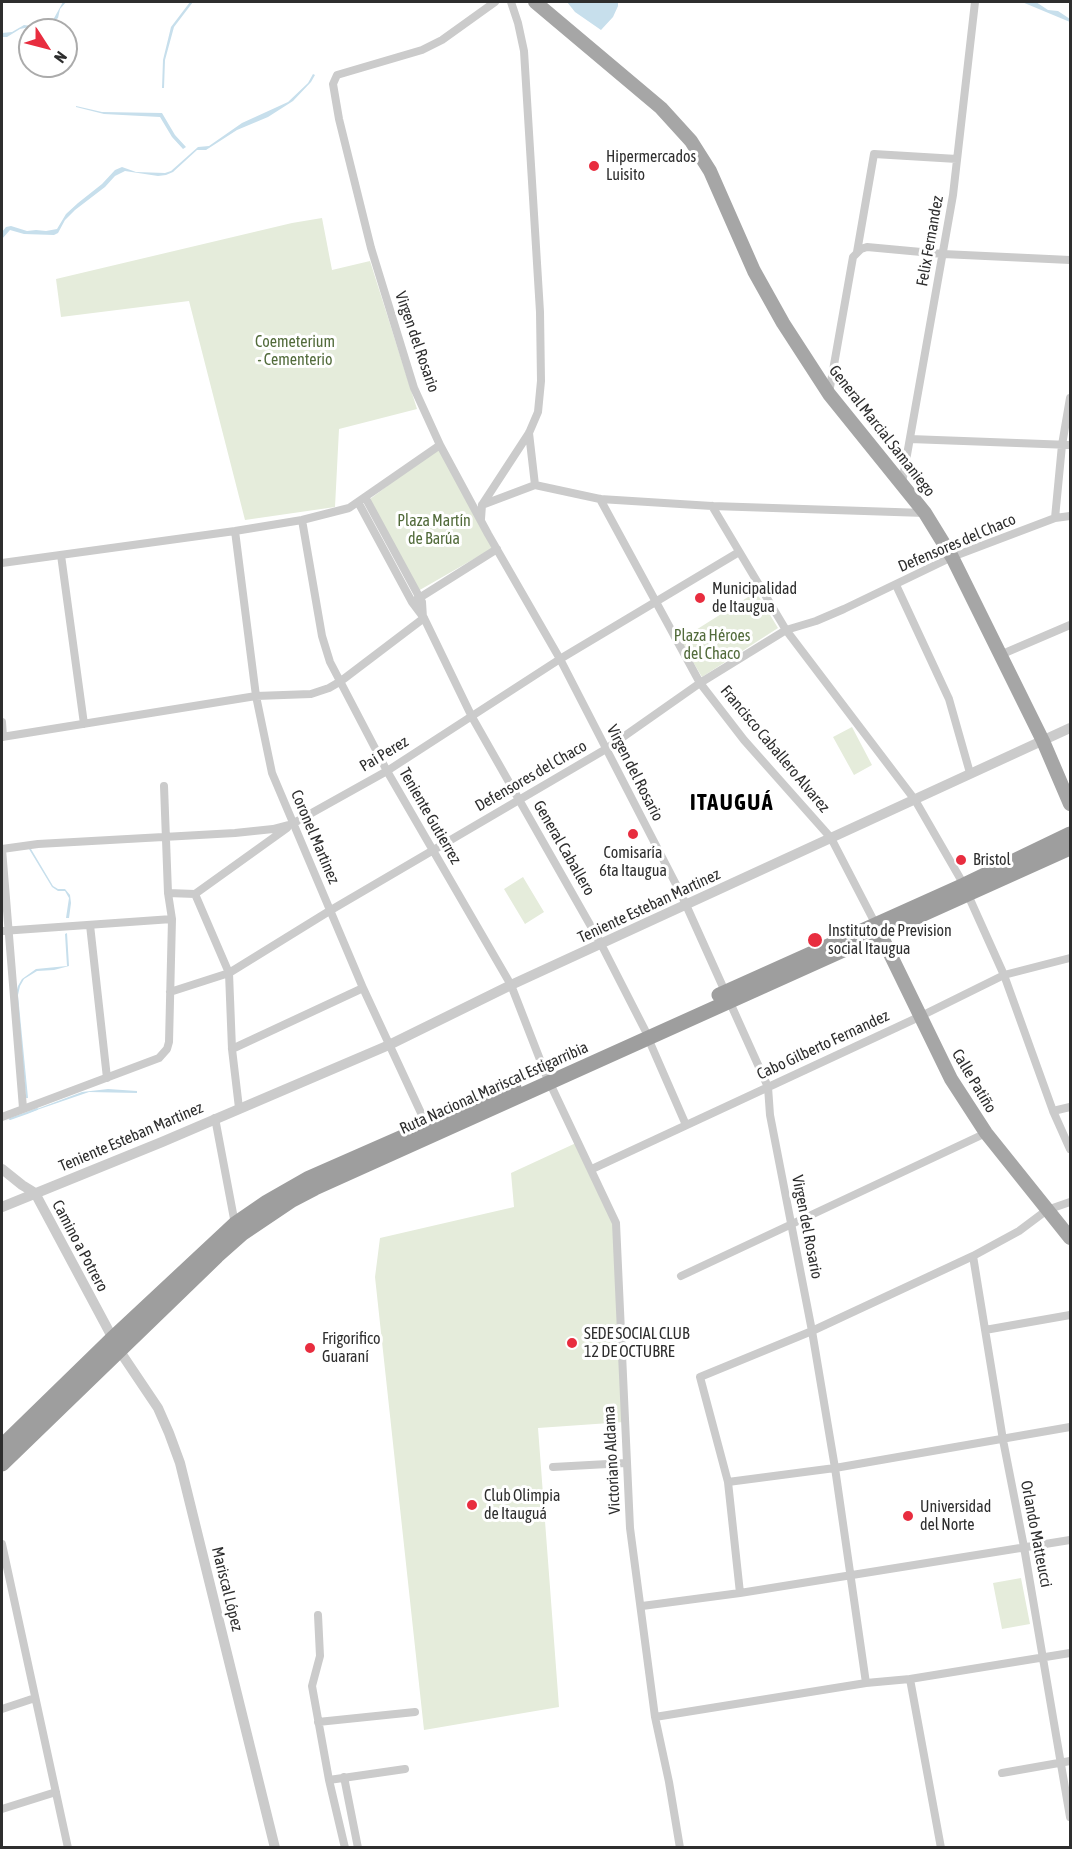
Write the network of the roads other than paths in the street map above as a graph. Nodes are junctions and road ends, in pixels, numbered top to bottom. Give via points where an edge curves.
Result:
1 (495, 2) edge
2 (511, 2) edge
3 (535, 2) edge
4 (975, 2) edge
5 (957, 159) junction
6 (859, 250) junction
7 (943, 254) junction
8 (1071, 260) edge
9 (829, 394) junction
10 (1071, 398) edge
11 (529, 433) junction
12 (910, 439) junction
13 (440, 445) junction
14 (1066, 445) edge
15 (902, 483) junction
16 (535, 485) junction
17 (362, 500) junction
18 (600, 500) junction
19 (482, 505) junction
20 (712, 506) junction
21 (925, 513) junction
22 (1071, 516) edge
23 (1055, 518) junction
24 (481, 519) junction
25 (302, 520) junction
26 (235, 531) junction
27 (499, 551) junction
28 (739, 552) junction
29 (61, 555) junction
30 (952, 558) junction
31 (2, 563) edge
32 (896, 585) junction
33 (417, 602) junction
34 (656, 602) junction
35 (423, 618) junction
36 (1071, 625) edge
37 (786, 630) junction
38 (1000, 655) junction
39 (560, 659) junction
40 (341, 681) junction
41 (700, 683) junction
42 (256, 696) junction
43 (472, 717) junction
44 (2, 722) edge
45 (84, 724) junction
46 (1071, 728) edge
47 (2, 737) edge
48 (1043, 741) junction
49 (606, 749) junction
50 (387, 771) junction
51 (970, 773) junction
52 (164, 786) dead end
53 (519, 800) junction
54 (915, 800) junction
55 (1071, 804) edge
56 (292, 824) junction
57 (1071, 834) edge
58 (165, 836) junction
59 (831, 838) junction
60 (1071, 848) edge
61 (2, 849) edge
62 (432, 850) junction
63 (966, 890) junction
64 (168, 893) junction
65 (195, 894) junction
66 (686, 906) junction
67 (331, 910) junction
68 (172, 919) junction
69 (90, 925) junction
70 (878, 928) junction
71 (5, 931) edge
72 (601, 944) junction
73 (1071, 958) edge
74 (229, 973) junction
75 (1004, 975) junction
76 (511, 985) junction
77 (363, 988) junction
78 (170, 992) junction
79 (728, 996) junction
80 (919, 1017) junction
81 (647, 1034) junction
82 (389, 1045) junction
83 (232, 1049) junction
84 (108, 1078) junction
85 (548, 1079) junction
86 (768, 1087) junction
87 (1071, 1107) edge
88 (23, 1108) junction
89 (239, 1108) junction
90 (1053, 1111) junction
91 (2, 1117) edge
92 (214, 1118) junction
93 (686, 1125) junction
94 (430, 1131) junction
95 (986, 1133) junction
96 (1071, 1149) edge
97 (2, 1169) edge
98 (592, 1169) junction
99 (35, 1193) junction
100 (1071, 1202) edge
101 (2, 1207) edge
102 (1047, 1210) junction
103 (235, 1224) junction
104 (792, 1225) junction
105 (1071, 1238) edge
106 (973, 1256) junction
107 (681, 1276) dead end
108 (1071, 1315) edge
109 (985, 1330) junction
110 (812, 1331) junction
111 (116, 1344) junction
112 (1071, 1427) edge
113 (1003, 1440) junction
114 (2, 1446) edge
115 (626, 1463) junction
116 (2, 1464) edge
117 (553, 1467) dead end
118 (835, 1468) junction
119 (728, 1482) junction
120 (1071, 1540) edge
121 (2, 1544) edge
122 (1024, 1547) junction
123 (850, 1574) junction
124 (740, 1593) junction
125 (642, 1606) junction
126 (318, 1615) dead end
127 (1071, 1653) edge
128 (1043, 1656) junction
129 (910, 1679) junction
130 (866, 1683) junction
131 (35, 1698) junction
132 (2, 1709) edge
133 (416, 1712) dead end
134 (655, 1717) junction
135 (318, 1722) junction
136 (1066, 1762) edge
137 (405, 1769) dead end
138 (1002, 1773) dead end
139 (344, 1777) junction
140 (329, 1780) junction
141 (56, 1792) junction
142 (2, 1809) edge
143 (1071, 1817) edge
144 (68, 1848) edge
145 (275, 1848) edge
146 (345, 1848) edge
147 (358, 1848) edge
148 (680, 1848) edge
149 (941, 1848) edge

1 - 13 street, Virgen del Rosario via 442,40 399,58 340,73 333,84 371,248 414,388
2 - 11 street via 524,51 540,312 541,381 538,411
3 - 9 main road, General Marcial Samaniego via 661,108 691,141 710,171 754,271
4 - 5 street, Felix Fernandez
5 - 6 street via 874,154
5 - 7 street, Felix Fernandez
6 - 7 street via 867,247
6 - 9 street via 853,257
7 - 8 street
7 - 12 street, Felix Fernandez
9 - 15 main road, General Marcial Samaniego
10 - 14 street
11 - 16 street
11 - 19 street
12 - 14 street
12 - 15 street, Felix Fernandez
13 - 17 street
13 - 24 street, Virgen del Rosario
14 - 23 street
15 - 21 main road, General Marcial Samaniego
16 - 18 street
16 - 19 street
17 - 25 street via 349,508
17 - 33 street, General Caballero
18 - 20 street
18 - 34 street, Francisco Caballero Alvarez
19 - 24 street
20 - 21 street
20 - 28 street
21 - 30 main road, General Marcial Samaniego
22 - 23 street, Defensores del Chaco
23 - 30 street, Defensores del Chaco
24 - 27 street, Virgen del Rosario
25 - 26 street
25 - 40 street, Teniente Gutierrez via 322,636
26 - 29 street
26 - 42 street, Coronel Martinez
27 - 33 street
27 - 39 street, Virgen del Rosario
28 - 34 street, Pai Perez
28 - 37 street
29 - 31 street
29 - 45 street
30 - 32 street, Defensores del Chaco
30 - 38 main road, General Marcial Samaniego
32 - 37 street, Defensores del Chaco via 816,621
32 - 51 street via 949,699
33 - 35 street, General Caballero
34 - 39 street, Pai Perez
34 - 41 street, Francisco Caballero Alvarez
35 - 40 street
35 - 43 street, General Caballero
36 - 38 street
37 - 41 street, Defensores del Chaco
37 - 54 street
38 - 48 main road, General Marcial Samaniego
39 - 43 street, Pai Perez
39 - 49 street, Virgen del Rosario
40 - 42 street via 310,694
40 - 50 street, Teniente Gutierrez
41 - 49 street, Defensores del Chaco
41 - 59 street, Francisco Caballero Alvarez via 744,740
42 - 45 street
42 - 56 street, Coronel Martinez via 273,773
43 - 50 street, Pai Perez
43 - 53 street, General Caballero
44 - 47 street
45 - 47 street
46 - 48 street, Teniente Esteban Martinez
48 - 51 street, Teniente Esteban Martinez
48 - 55 main road, General Marcial Samaniego
49 - 53 street, Defensores del Chaco
49 - 66 street, Virgen del Rosario
50 - 56 street, Pai Perez
50 - 62 street, Teniente Gutierrez
51 - 54 street, Teniente Esteban Martinez
52 - 58 street
53 - 62 street, Defensores del Chaco
53 - 72 street, General Caballero
54 - 59 street, Teniente Esteban Martinez
54 - 63 street
56 - 58 street, Pai Perez via 273,829
56 - 65 street
56 - 67 street, Coronel Martinez
57 - 63 highway, Ruta Nacional Mariscal Estigarribia
58 - 61 street, Pai Perez
58 - 64 street
59 - 66 street, Teniente Esteban Martinez
59 - 70 street, Francisco Caballero Alvarez
60 - 63 highway, Ruta Nacional Mariscal Estigarribia
61 - 71 street
62 - 67 street, Defensores del Chaco
62 - 76 street, Teniente Gutierrez
63 - 70 highway, Ruta Nacional Mariscal Estigarribia
63 - 75 street
64 - 65 street
64 - 68 street
65 - 74 street
66 - 72 street, Teniente Esteban Martinez
66 - 79 street, Virgen del Rosario
67 - 74 street, Defensores del Chaco
67 - 77 street, Coronel Martinez
68 - 69 street
68 - 78 street
69 - 71 street
69 - 84 street
70 - 79 highway, Ruta Nacional Mariscal Estigarribia
70 - 80 main road, Calle Patiño
71 - 88 street
72 - 76 street, Teniente Esteban Martinez
72 - 81 street, General Caballero
73 - 75 street, Cabo Gilberto Fernandez
74 - 78 street, Defensores del Chaco
74 - 83 street
75 - 80 street, Cabo Gilberto Fernandez
75 - 90 street
76 - 82 street, Teniente Esteban Martinez
76 - 85 street, Teniente Gutierrez
77 - 82 street, Coronel Martinez
77 - 83 street
78 - 84 street via 169,1042 163,1055
79 - 81 highway, Ruta Nacional Mariscal Estigarribia
79 - 86 street, Virgen del Rosario
80 - 86 street, Cabo Gilberto Fernandez
80 - 95 main road, Calle Patiño via 951,1079
81 - 85 highway, Ruta Nacional Mariscal Estigarribia
81 - 93 street, General Caballero
82 - 89 street, Teniente Esteban Martinez
82 - 94 street, Coronel Martinez
83 - 89 street
84 - 88 street
85 - 94 highway, Ruta Nacional Mariscal Estigarribia
85 - 98 street, Victoriano Aldama
86 - 93 street, Cabo Gilberto Fernandez
86 - 104 street, Virgen del Rosario
87 - 90 street
88 - 91 street
89 - 92 street, Teniente Esteban Martinez
90 - 96 street
92 - 99 street, Teniente Esteban Martinez
92 - 103 street
93 - 98 street, Cabo Gilberto Fernandez
94 - 103 highway, Ruta Nacional Mariscal Estigarribia via 309,1178
94 - 111 highway, Ruta Nacional Mariscal Estigarribia via 270,1214
95 - 102 main road, Calle Patiño
95 - 104 street
97 - 99 street, Camino a Potrero
98 - 115 street, Victoriano Aldama via 616,1223
99 - 101 street, Teniente Esteban Martinez
99 - 111 street, Camino a Potrero
100 - 102 street
102 - 105 main road, Calle Patiño
102 - 106 street via 1019,1231
103 - 111 highway, Ruta Nacional Mariscal Estigarribia
104 - 107 street
104 - 110 street, Virgen del Rosario
106 - 109 street, Orlando Matteucci
106 - 110 street
108 - 109 street
109 - 113 street, Orlando Matteucci
110 - 118 street, Virgen del Rosario
110 - 119 street via 700,1377
111 - 114 highway, Ruta Nacional Mariscal Estigarribia
111 - 116 highway, Ruta Nacional Mariscal Estigarribia
111 - 145 street, Mariscal López via 158,1408 180,1463
112 - 113 street
113 - 118 street
113 - 122 street, Orlando Matteucci
115 - 117 street
115 - 125 street, Victoriano Aldama via 630,1528
118 - 119 street
118 - 123 street, Virgen del Rosario
119 - 124 street
120 - 122 street
121 - 131 street
122 - 123 street
122 - 128 street, Orlando Matteucci
123 - 124 street
123 - 130 street, Virgen del Rosario
124 - 125 street
125 - 134 street, Victoriano Aldama
126 - 135 street via 320,1656 312,1686
127 - 128 street
128 - 129 street
128 - 136 street, Orlando Matteucci
129 - 130 street
129 - 149 street
130 - 134 street
131 - 132 street
131 - 141 street
133 - 135 street
134 - 148 street, Victoriano Aldama
135 - 140 street
136 - 138 street
136 - 143 street, Orlando Matteucci
137 - 139 street
139 - 140 street
139 - 147 street
140 - 146 street
141 - 142 street
141 - 144 street

